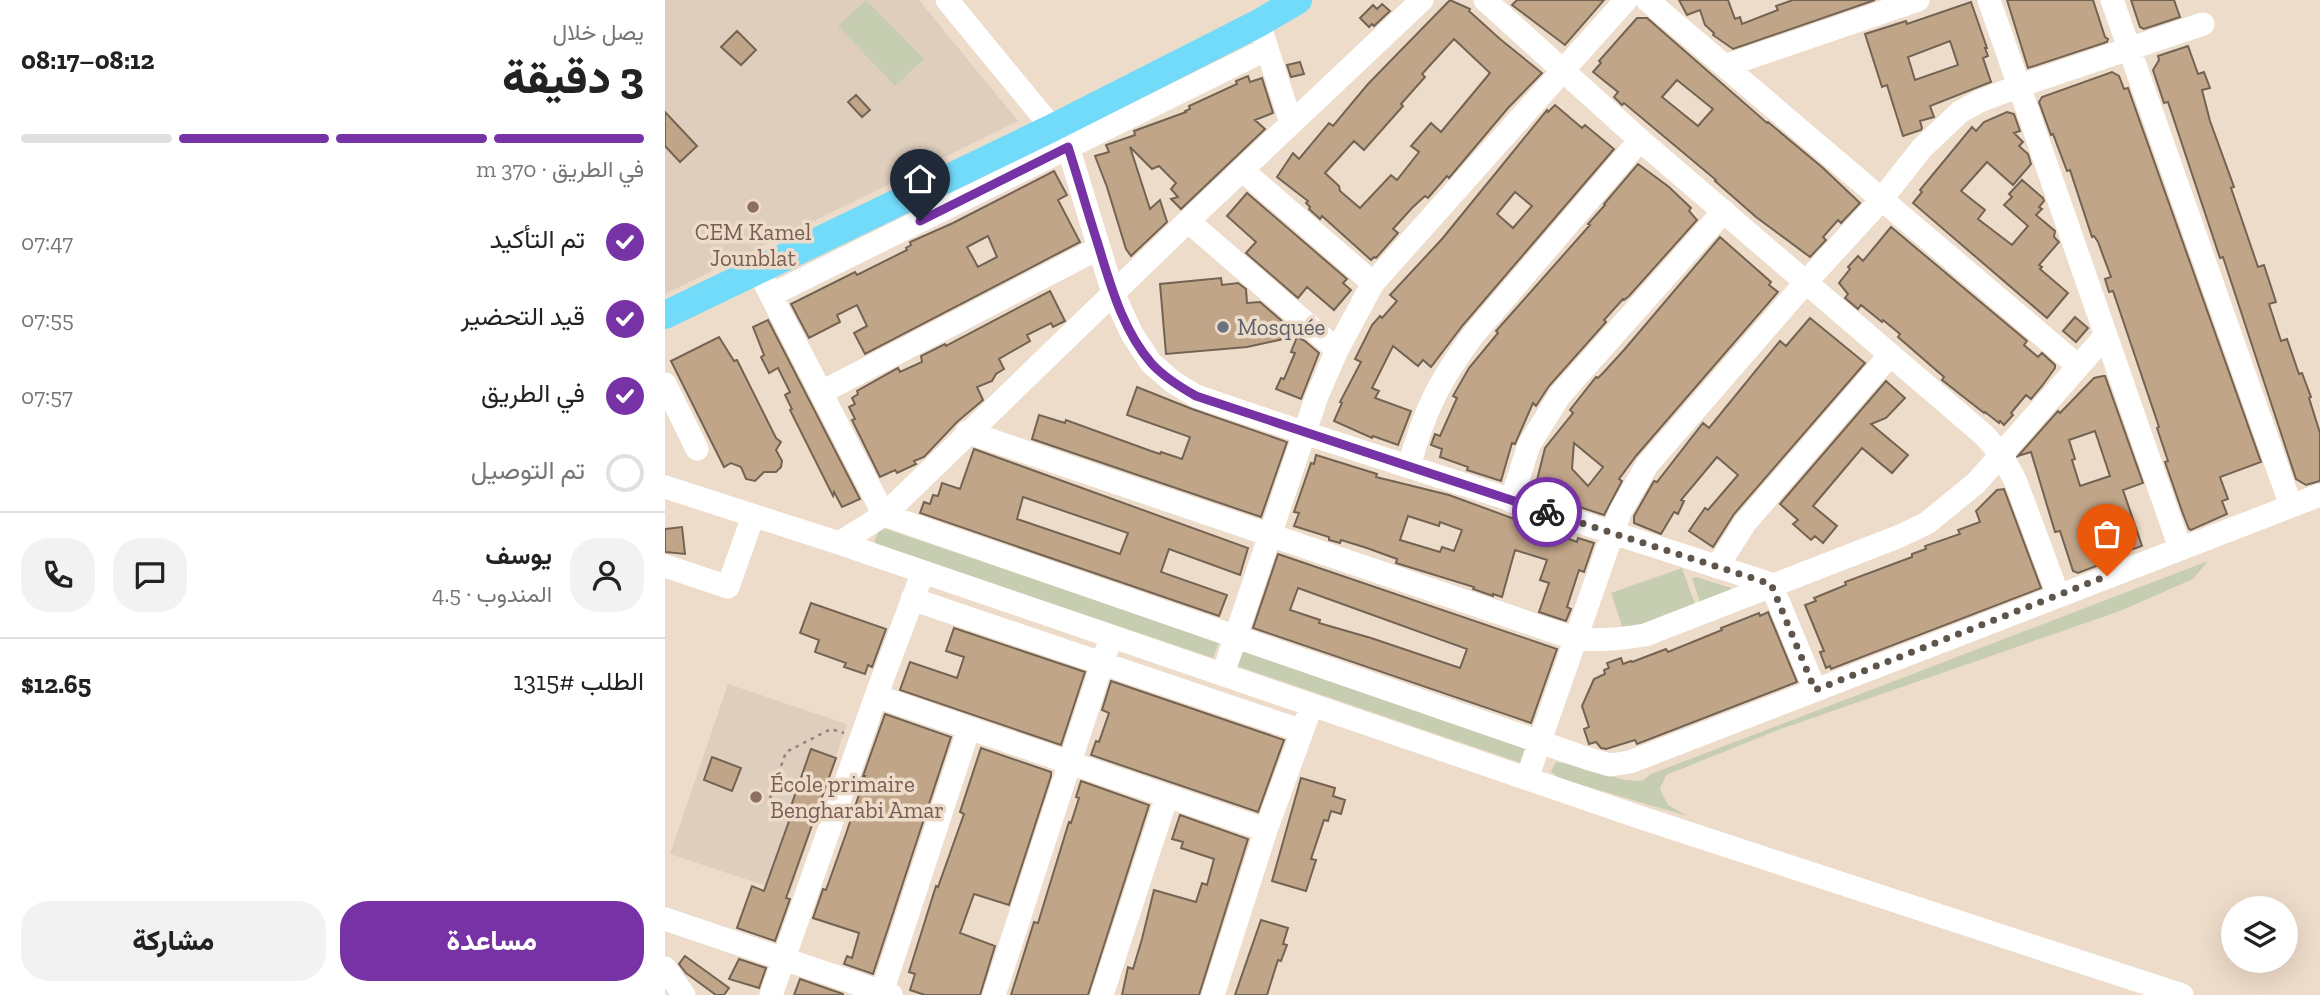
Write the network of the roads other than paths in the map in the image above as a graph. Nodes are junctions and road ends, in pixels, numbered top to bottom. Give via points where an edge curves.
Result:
1 (947, 0) edge
2 (1298, 0) edge
3 (1423, 0) edge
4 (1485, 0) edge
5 (1626, 0) edge
6 (1647, 0) edge
7 (1918, 0) edge
8 (1989, 0) edge
9 (2112, 0) edge
10 (2203, 23) dead end
11 (1263, 36) junction
12 (2129, 48) junction
13 (1725, 66) junction
14 (1561, 71) junction
15 (2019, 86) junction
16 (1291, 124) junction
17 (1060, 137) junction
18 (1640, 140) junction
19 (1242, 170) junction
20 (1881, 200) junction
21 (1724, 211) junction
22 (1188, 221) junction
23 (1099, 248) junction
24 (758, 270) junction
25 (1806, 282) junction
26 (1373, 283) junction
27 (1113, 293) junction
28 (771, 295) junction
29 (665, 315) edge
30 (2106, 335) junction
31 (1337, 349) junction
32 (1891, 355) junction
33 (2078, 366) junction
34 (665, 384) edge
35 (822, 393) junction
36 (967, 432) junction
37 (1305, 433) junction
38 (697, 449) dead end
39 (2001, 454) junction
40 (1409, 467) junction
41 (665, 488) edge
42 (2320, 495) edge
43 (1511, 501) junction
44 (2291, 506) junction
45 (884, 514) junction
46 (753, 516) junction
47 (1612, 534) junction
48 (1270, 535) junction
49 (839, 543) junction
50 (2180, 548) junction
51 (665, 566) edge
52 (1717, 567) junction
53 (923, 572) junction
54 (1771, 584) junction
55 (2058, 595) junction
56 (912, 599) junction
57 (1111, 636) junction
58 (1235, 637) junction
59 (1576, 639) junction
60 (1102, 664) junction
61 (1223, 674) junction
62 (1815, 690) junction
63 (876, 696) junction
64 (1312, 705) junction
65 (969, 728) junction
66 (1302, 731) junction
67 (1540, 742) junction
68 (1070, 762) junction
69 (1527, 778) junction
70 (1167, 796) junction
71 (1266, 830) junction
72 (665, 919) edge
73 (784, 958) junction
74 (665, 968) edge
75 (885, 994) edge
76 (684, 995) edge
77 (771, 995) edge
78 (994, 995) edge
79 (1102, 995) edge
80 (1213, 995) edge
81 (2182, 995) edge

1 - 17 street
2 - 11 main road
3 - 16 street
4 - 14 street
5 - 14 street
6 - 13 street
7 - 13 street
8 - 15 street
9 - 12 street
10 - 12 street
11 - 16 street
11 - 17 main road
12 - 15 street
12 - 44 street
13 - 20 street
14 - 18 street
14 - 26 street
15 - 20 street via 1980,101 1943,126
15 - 30 street
16 - 19 street
17 - 23 street
17 - 24 main road
17 - 28 street
18 - 21 street
18 - 40 street via 1452,364 1431,400
19 - 22 street
19 - 26 street
20 - 25 street
20 - 33 street
21 - 25 street
21 - 43 street via 1560,395 1529,445
22 - 27 street
22 - 31 street
23 - 27 street
23 - 35 street
24 - 28 street
24 - 29 main road
25 - 32 street
25 - 47 street via 1647,465
26 - 31 street
27 - 36 street
27 - 37 street via 1151,363 1173,382 1196,396
28 - 35 street
30 - 33 street
30 - 50 street
31 - 37 street
32 - 39 street
32 - 52 street via 1745,523
33 - 39 street
34 - 38 street
35 - 45 street
36 - 45 street
36 - 48 street
37 - 40 street
37 - 48 street
39 - 54 street via 1976,483 1927,523
39 - 55 street
40 - 43 street
41 - 46 street
42 - 44 street
43 - 47 street
44 - 50 street
45 - 49 street
45 - 58 street
46 - 49 street
46 - 51 street via 728,587
47 - 52 street
47 - 59 street
48 - 58 street
48 - 59 street
49 - 53 street
50 - 55 street
52 - 54 street
53 - 56 street
53 - 57 street
54 - 59 street via 1645,635
54 - 62 street
55 - 62 street
56 - 60 street
56 - 63 street
57 - 60 street
57 - 61 street
58 - 61 street
58 - 67 street
59 - 67 street
60 - 66 street
60 - 68 street
61 - 64 street
62 - 67 street via 1630,762 1610,765
63 - 65 street
63 - 73 street
64 - 66 street
64 - 69 street
65 - 68 street
65 - 75 street
66 - 71 street
67 - 69 street
68 - 70 street
68 - 78 street
69 - 81 street
70 - 71 street
70 - 79 street
71 - 80 street
72 - 73 street
73 - 75 street
73 - 77 street
74 - 76 street

